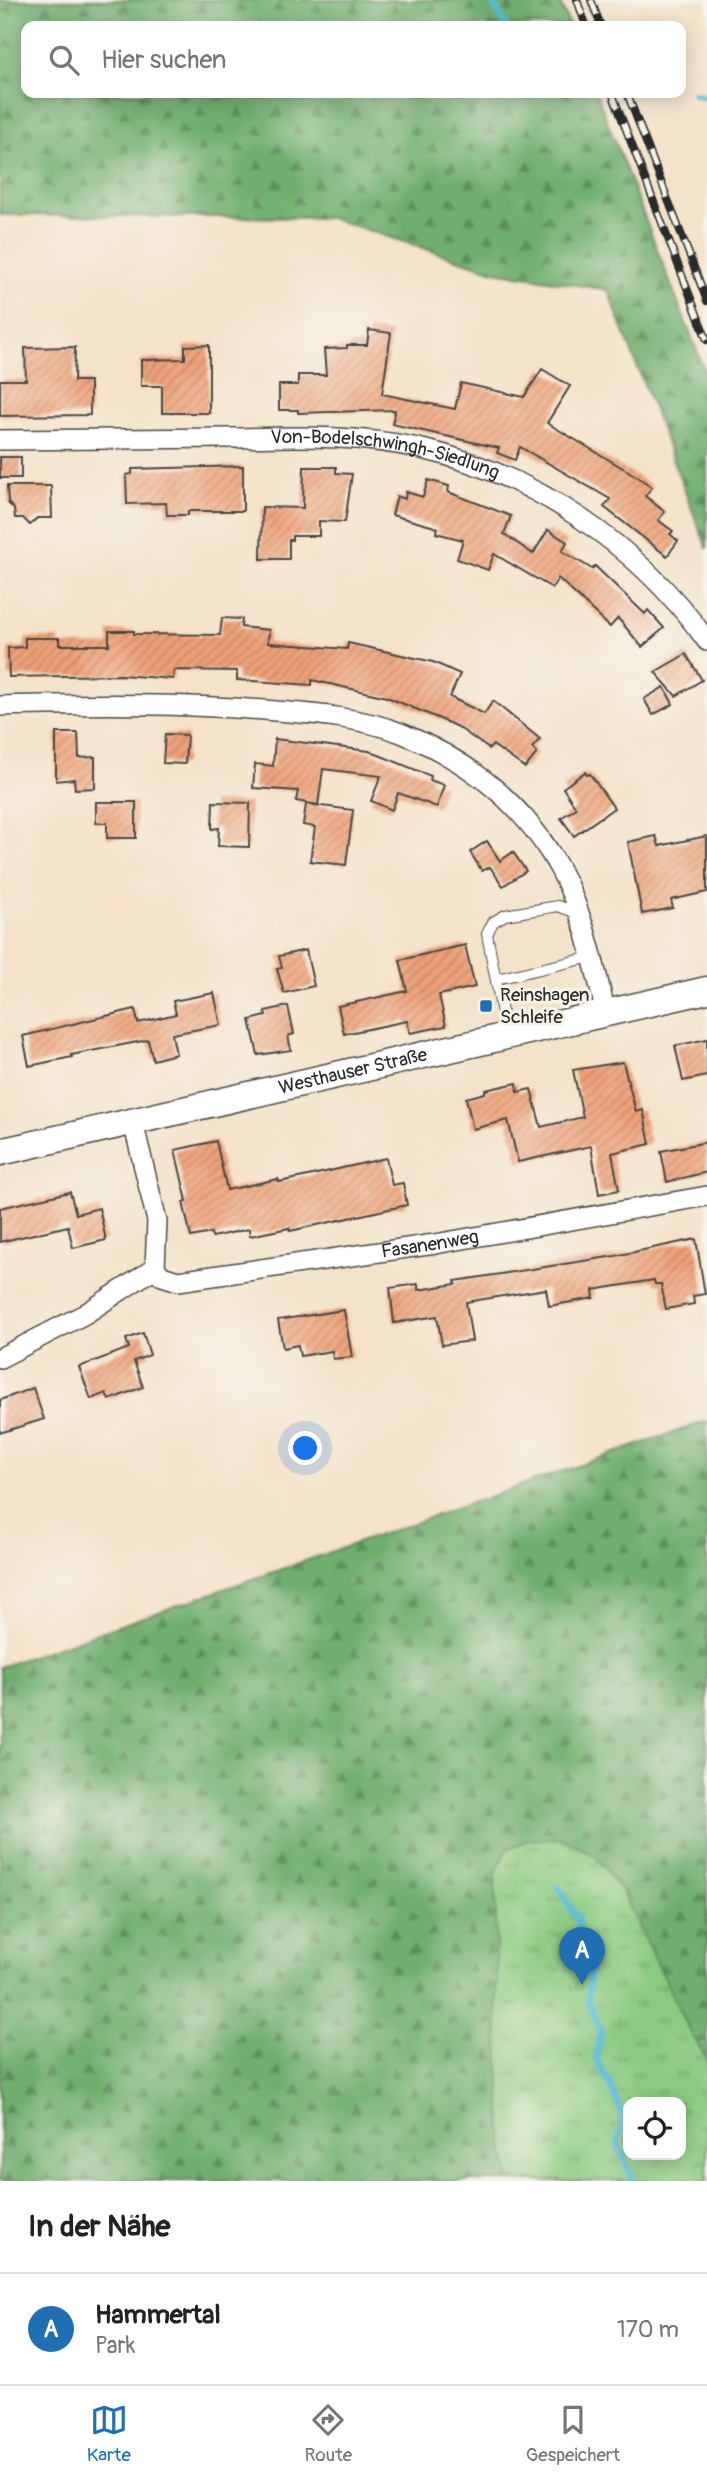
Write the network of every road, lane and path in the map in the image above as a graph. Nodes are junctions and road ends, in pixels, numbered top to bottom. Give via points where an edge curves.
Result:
1 (0, 440) edge
2 (707, 641) edge
3 (0, 706) edge
4 (580, 914) junction
5 (592, 957) junction
6 (496, 979) junction
7 (707, 990) edge
8 (606, 1014) junction
9 (507, 1038) junction
10 (133, 1122) junction
11 (0, 1152) edge
12 (707, 1196) edge
13 (155, 1268) junction
14 (0, 1358) edge

1 - 2 street, Von-Bodelschwingh-Siedlung via 339,437 455,458 521,485 595,528 651,575
3 - 4 street via 229,707 339,718 399,732 468,769 508,800 552,855
4 - 5 street
4 - 6 lane via 558,906 505,915 493,922 487,934
5 - 6 lane
5 - 8 street
6 - 9 lane
7 - 8 main road, Westhauser Straße
8 - 9 main road, Westhauser Straße
9 - 10 main road, Westhauser Straße
10 - 11 main road, Westhauser Straße
10 - 13 street via 157,1221
12 - 13 street, Fasanenweg via 435,1244 178,1281 162,1276
13 - 14 street via 85,1314

